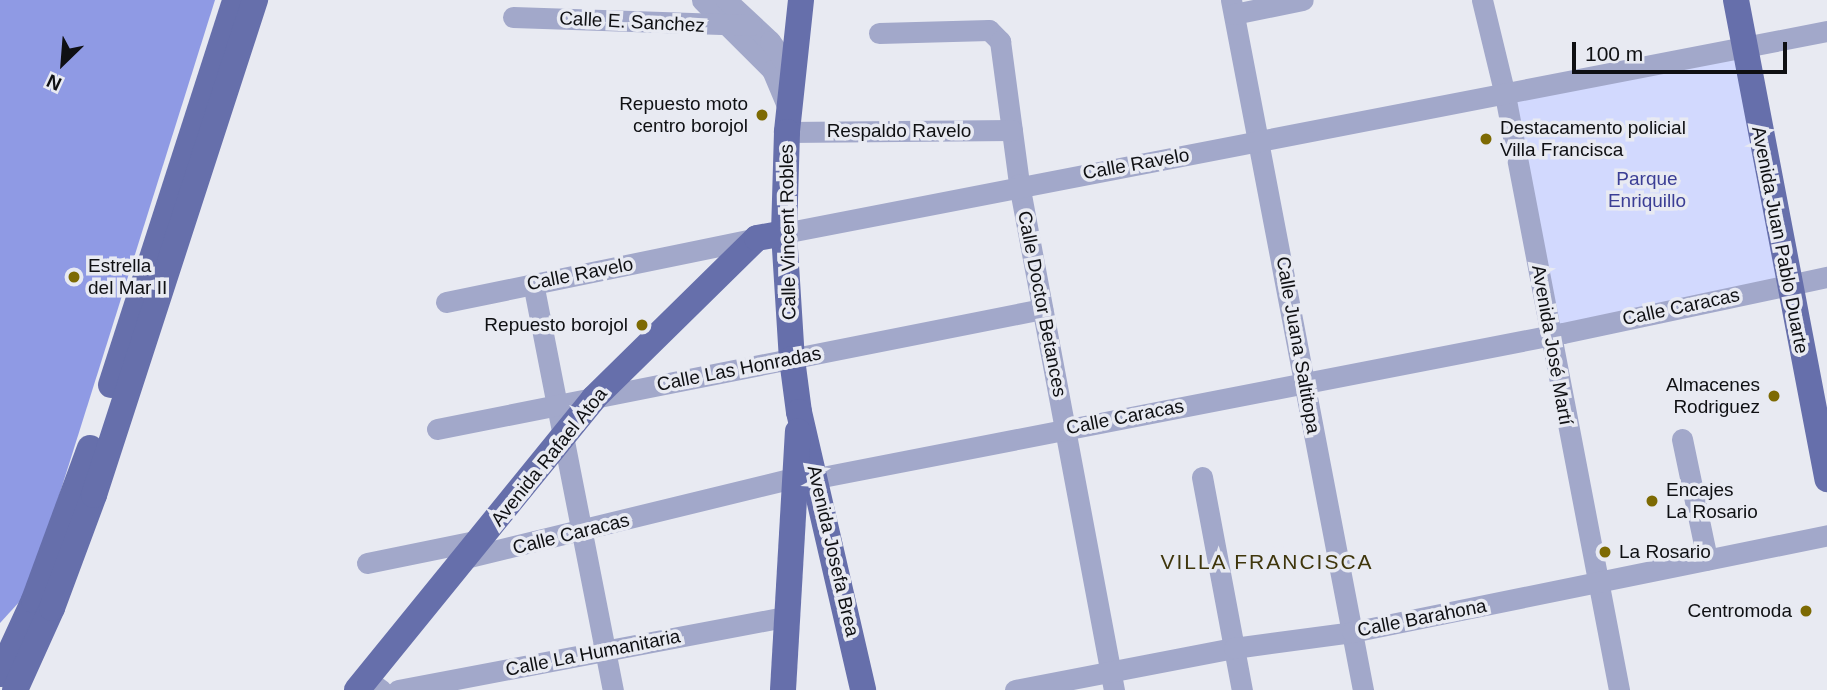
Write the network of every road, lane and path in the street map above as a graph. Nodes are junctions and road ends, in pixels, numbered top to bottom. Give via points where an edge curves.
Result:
1 (235, 0) edge
2 (255, 0) edge
3 (702, 0) edge
4 (726, 0) edge
5 (801, 0) edge
6 (1303, 0) edge
7 (1482, 0) edge
8 (1736, 0) edge
9 (1233, 7) edge
10 (513, 17) dead end
11 (751, 24) junction
12 (725, 27) junction
13 (1827, 31) edge
14 (879, 33) dead end
15 (1744, 47) junction
16 (792, 73) junction
17 (1505, 95) junction
18 (788, 120) junction
19 (1012, 130) junction
20 (1261, 142) junction
21 (1019, 184) junction
22 (784, 233) junction
23 (757, 238) junction
24 (1827, 277) edge
25 (533, 283) junction
26 (1787, 285) junction
27 (446, 302) dead end
28 (1042, 309) junction
29 (1550, 335) junction
30 (792, 359) junction
31 (1305, 382) junction
32 (594, 398) junction
33 (554, 406) junction
34 (799, 412) joint
35 (437, 429) dead end
36 (1066, 429) junction
37 (1682, 439) dead end
38 (563, 440) junction
39 (1202, 477) dead end
40 (805, 478) junction
41 (1827, 479) edge
42 (583, 530) junction
43 (1827, 535) edge
44 (473, 549) junction
45 (1707, 559) junction
46 (367, 564) dead end
47 (1600, 581) junction
48 (43, 604) junction
49 (788, 616) junction
50 (1352, 632) junction
51 (1234, 648) junction
52 (607, 649) junction
53 (0, 674) edge
54 (1113, 681) edge
55 (368, 686) edge
56 (15, 690) edge
57 (398, 690) edge
58 (613, 690) edge
59 (783, 690) edge
60 (863, 690) edge
61 (1015, 690) edge
62 (1241, 690) edge
63 (1363, 690) edge
64 (1619, 690) edge

1 - 48 main road
2 - 48 main road via 94,495
3 - 12 street, Calle Vincent Robles
4 - 11 street
5 - 16 main road
6 - 9 street
7 - 17 street, Avenida José Martí
8 - 15 main road, Avenida Juan Pablo Duarte
9 - 20 street, Calle Juana Saltitopa
10 - 12 street, Calle E. Sanchez
11 - 12 street, Calle E. Sanchez
11 - 16 street
12 - 18 street, Calle Vincent Robles via 772,70
13 - 15 street, Calle Ravelo
14 - 19 street, Calle Doctor Betances via 989,30 996,34
15 - 17 street, Calle Ravelo
15 - 26 main road, Avenida Juan Pablo Duarte
16 - 18 main road
17 - 20 street, Calle Ravelo
17 - 29 street, Avenida José Martí
18 - 19 street, Respaldo Ravelo
18 - 22 main road, Calle Vincent Robles
19 - 21 street, Calle Doctor Betances
20 - 21 street, Calle Ravelo
20 - 31 street, Calle Juana Saltitopa
21 - 22 street, Calle Ravelo
21 - 28 street, Calle Doctor Betances
22 - 23 main road, Calle Ravelo
22 - 30 main road, Calle Vincent Robles
23 - 25 street, Calle Ravelo
23 - 32 main road, Avenida Rafael Atoa
24 - 26 street, Calle Caracas
25 - 27 street, Calle Ravelo
25 - 33 street
26 - 29 street, Calle Caracas
26 - 41 main road, Avenida Juan Pablo Duarte
28 - 30 street, Calle Las Honradas
28 - 36 street, Calle Doctor Betances
29 - 31 street, Calle Caracas
29 - 47 street, Avenida José Martí
30 - 32 street, Calle Las Honradas
30 - 34 main road, Calle Vincent Robles
31 - 36 street, Calle Caracas
31 - 50 street, Calle Juana Saltitopa
32 - 33 street, Calle Las Honradas
32 - 38 main road, Avenida Rafael Atoa
33 - 35 street, Calle Las Honradas
33 - 38 street
34 - 40 main road, Avenida Josefa Brea
36 - 40 street, Calle Caracas
36 - 54 street, Calle Doctor Betances
37 - 45 street
38 - 42 street
38 - 44 main road, Avenida Rafael Atoa
39 - 51 street
40 - 42 street, Calle Caracas
40 - 49 main road
40 - 60 main road, Avenida Josefa Brea
42 - 44 street, Calle Caracas
42 - 52 street
43 - 45 street, Calle Barahona
44 - 46 street, Calle Caracas
44 - 55 main road, Avenida Rafael Atoa
45 - 47 street, Calle Barahona
47 - 50 street, Calle Barahona
47 - 64 street, Avenida José Martí
48 - 53 main road
48 - 56 main road
49 - 52 street, Calle La Humanitaria
49 - 59 main road
50 - 51 street, Calle Barahona
50 - 63 street, Calle Juana Saltitopa
51 - 54 street, Calle Barahona
51 - 62 street
52 - 57 street, Calle La Humanitaria
52 - 58 street
54 - 61 street, Calle Barahona

